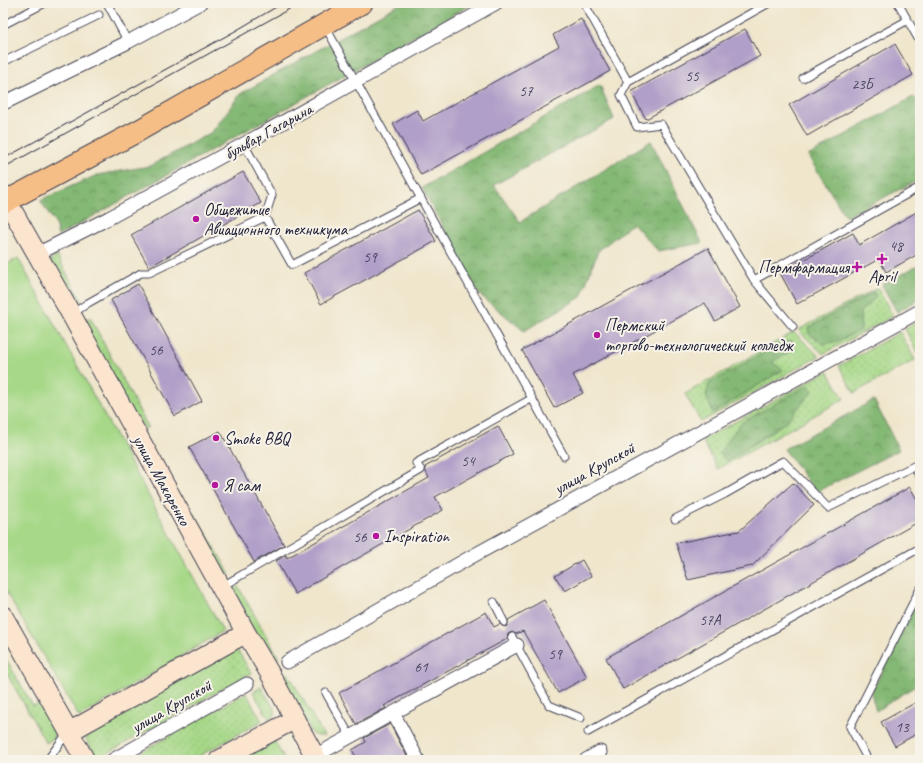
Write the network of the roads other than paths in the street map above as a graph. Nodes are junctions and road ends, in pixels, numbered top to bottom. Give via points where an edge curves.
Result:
1 (45, 3) edge
2 (107, 3) edge
3 (200, 3) edge
4 (496, 3) edge
5 (584, 3) edge
6 (769, 3) edge
7 (898, 3) edge
8 (352, 5) edge
9 (98, 15) dead end
10 (908, 20) junction
11 (3, 25) edge
12 (325, 25) junction
13 (128, 42) junction
14 (920, 42) edge
15 (3, 62) edge
16 (803, 78) dead end
17 (356, 82) junction
18 (628, 82) junction
19 (3, 96) edge
20 (244, 144) junction
21 (920, 187) edge
22 (421, 198) junction
23 (4, 199) edge
24 (265, 217) junction
25 (38, 254) junction
26 (754, 280) junction
27 (920, 311) edge
28 (71, 314) junction
29 (793, 327) dead end
30 (531, 399) junction
31 (564, 456) dead end
32 (920, 477) edge
33 (676, 519) dead end
34 (920, 548) edge
35 (221, 587) junction
36 (920, 589) edge
37 (494, 602) dead end
38 (3, 616) edge
39 (504, 622) dead end
40 (246, 633) junction
41 (515, 641) joint
42 (287, 662) dead end
43 (247, 684) dead end
44 (326, 693) dead end
45 (393, 713) junction
46 (580, 718) dead end
47 (295, 719) junction
48 (69, 732) junction
49 (588, 732) dead end
50 (350, 736) junction
51 (600, 752) dead end
52 (316, 758) edge
53 (46, 760) edge
54 (85, 760) edge
55 (113, 760) edge
56 (219, 760) edge
57 (418, 760) edge
58 (586, 760) edge
59 (868, 760) edge

1 - 11 lane
2 - 13 lane
3 - 13 street
4 - 17 street, бульвар Гагарина
5 - 18 lane
6 - 18 lane
7 - 10 lane
8 - 12 main road
9 - 15 lane
10 - 14 lane
10 - 16 lane
12 - 17 lane
12 - 23 main road via 138,131
13 - 19 street via 6,102
17 - 20 street, бульвар Гагарина
17 - 22 lane
18 - 26 lane via 621,95 637,127 661,124
20 - 24 lane via 272,195
20 - 25 street, бульвар Гагарина
21 - 26 lane
22 - 24 lane via 292,265
22 - 30 lane
23 - 25 main road, улица Макаренко
24 - 28 lane via 149,273 141,273
25 - 28 main road, улица Макаренко
26 - 29 lane
27 - 42 street, улица Крупской via 471,556
28 - 35 main road, улица Макаренко
30 - 31 lane
30 - 35 lane via 416,463 421,470
32 - 33 lane via 914,466 828,508 783,461
34 - 49 lane
35 - 40 main road, улица Макаренко
36 - 59 lane via 850,727
37 - 39 lane
38 - 48 main road
40 - 47 main road, улица Макаренко
40 - 48 main road
41 - 45 street
41 - 46 lane via 549,705
43 - 55 street, улица Крупской
44 - 50 lane
45 - 50 street
45 - 57 street
47 - 52 main road, улица Макаренко
47 - 56 main road
48 - 53 lane
48 - 54 main road
50 - 52 street
51 - 58 street

